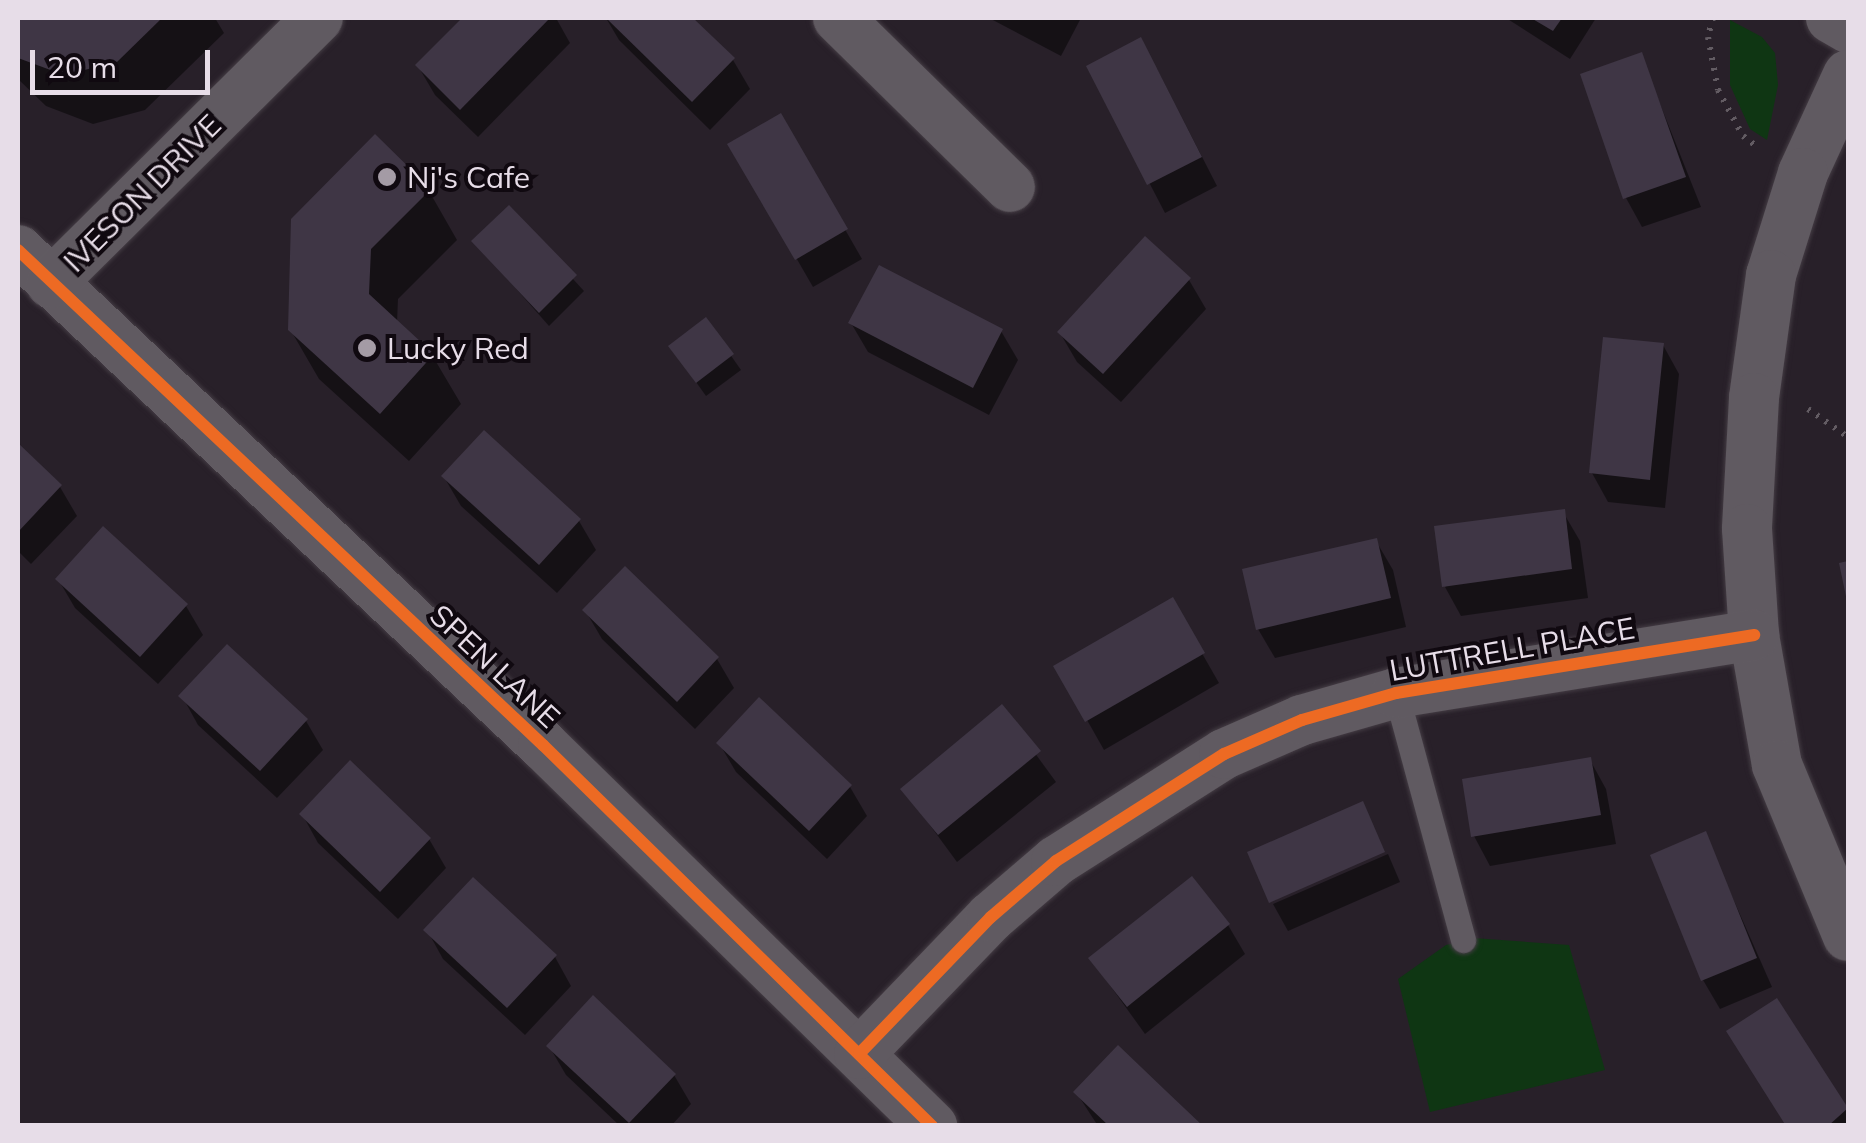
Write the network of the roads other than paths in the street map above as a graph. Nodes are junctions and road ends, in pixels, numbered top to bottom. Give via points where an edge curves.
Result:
1 (318, 18) edge
2 (838, 18) edge
3 (1831, 18) edge
4 (1848, 28) edge
5 (1848, 75) edge
6 (1010, 187) dead end
7 (34, 266) edge
8 (1754, 635) junction
9 (1396, 693) junction
10 (1848, 936) edge
11 (1463, 940) dead end
12 (859, 1054) junction
13 (932, 1126) edge

1 - 7 street, IVESON DRIVE
2 - 6 street
3 - 4 street
5 - 8 street via 1803,172 1771,275 1754,398 1747,529
7 - 12 street, SPEN LANE via 543,745
8 - 9 street, LUTTRELL PLACE
8 - 10 street via 1777,765
9 - 11 lane
9 - 12 street, LUTTRELL PLACE via 1302,720 1150,797 1056,861 991,917
12 - 13 street, SPEN LANE

